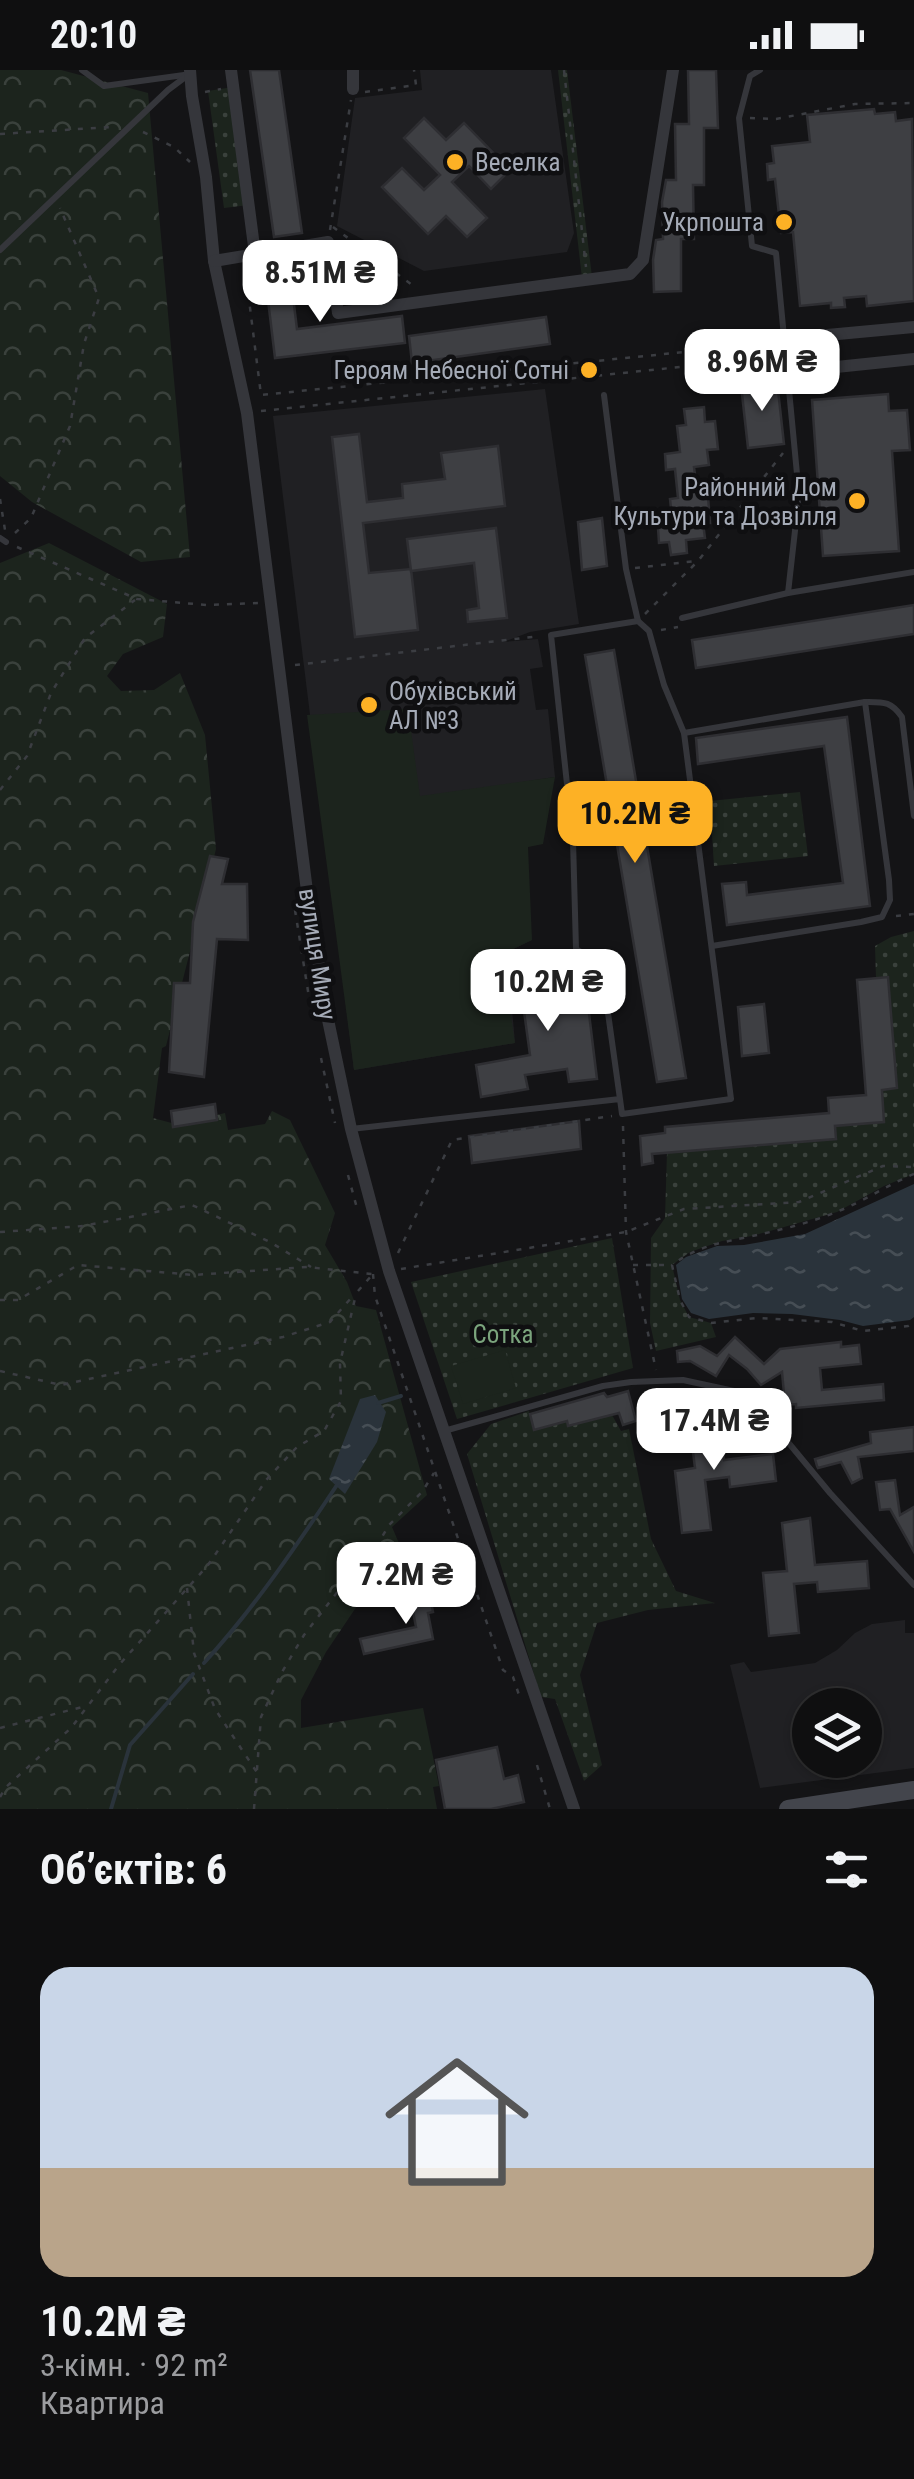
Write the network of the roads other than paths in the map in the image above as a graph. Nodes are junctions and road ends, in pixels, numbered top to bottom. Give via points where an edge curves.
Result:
1 (82, 70) edge
2 (231, 70) edge
3 (352, 70) edge
4 (674, 70) edge
5 (760, 70) edge
6 (189, 72) edge
7 (353, 90) road end
8 (0, 250) edge
9 (249, 256) junction
10 (214, 261) junction
11 (914, 328) edge
12 (784, 340) junction
13 (914, 359) edge
14 (788, 372) junction
15 (604, 395) dead end
16 (914, 572) edge
17 (788, 593) junction
18 (682, 618) dead end
19 (638, 622) junction
20 (865, 702) junction
21 (684, 733) junction
22 (914, 816) edge
23 (712, 946) junction
24 (620, 1099) junction
25 (351, 1129) junction
26 (443, 1432) junction
27 (914, 1585) edge
28 (914, 1790) edge
29 (808, 1807) edge
30 (574, 1809) edge
31 (788, 1809) edge

1 - 6 lane via 104,86
2 - 9 street
3 - 7 street
4 - 9 street via 643,260 630,274 338,312 328,242
5 - 12 lane via 750,76 739,118 752,246 776,253
6 - 8 lane
6 - 10 street, вулиця Миру
9 - 10 street
10 - 25 street, вулиця Миру via 248,413 308,899
11 - 12 street
12 - 14 lane
13 - 14 street
14 - 17 lane via 799,495
15 - 19 lane
16 - 17 lane
17 - 18 lane
19 - 21 lane via 650,631
19 - 24 lane via 551,635 573,840 576,949 602,963
20 - 21 lane
20 - 22 lane via 884,702 902,717
20 - 23 lane via 889,880 882,917
21 - 23 lane
23 - 24 lane via 731,1099 622,1114
24 - 25 lane
25 - 26 street, вулиця Миру
26 - 27 lane via 603,1386 682,1380 734,1391 750,1398
26 - 30 street, вулиця Миру
28 - 29 main road
29 - 31 main road

